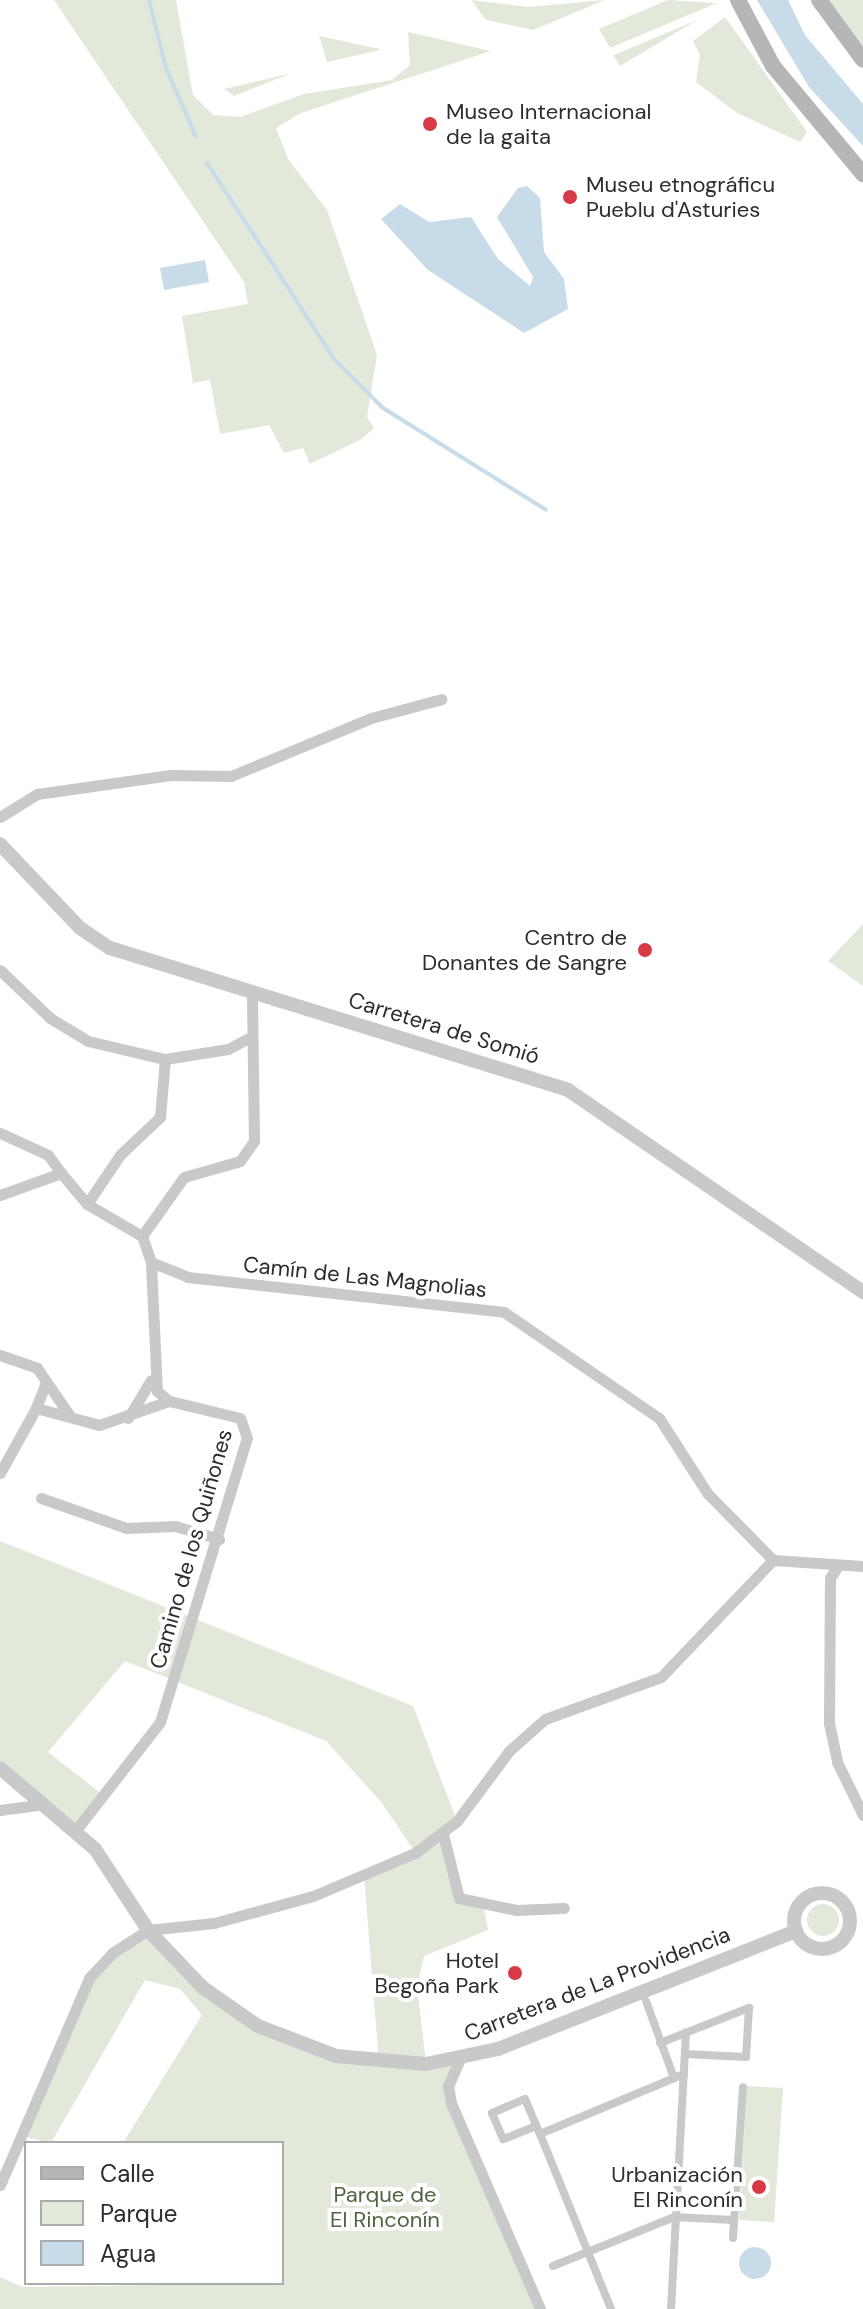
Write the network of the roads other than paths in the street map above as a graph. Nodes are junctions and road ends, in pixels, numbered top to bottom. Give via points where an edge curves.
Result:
1 (738, 0) edge
2 (819, 0) edge
3 (863, 60) edge
4 (863, 174) edge
5 (442, 699) dead end
6 (0, 817) edge
7 (0, 844) edge
8 (0, 970) edge
9 (252, 993) junction
10 (252, 1036) junction
11 (165, 1059) junction
12 (0, 1133) edge
13 (61, 1173) junction
14 (0, 1195) edge
15 (87, 1204) junction
16 (142, 1236) junction
17 (151, 1262) junction
18 (863, 1292) edge
19 (0, 1355) edge
20 (151, 1380) junction
21 (46, 1382) junction
22 (169, 1401) junction
23 (36, 1408) junction
24 (128, 1418) junction
25 (73, 1419) junction
26 (0, 1473) edge
27 (41, 1498) dead end
28 (219, 1539) junction
29 (773, 1560) junction
30 (863, 1566) edge
31 (837, 1567) junction
32 (0, 1768) edge
33 (45, 1804) junction
34 (0, 1810) edge
35 (863, 1815) edge
36 (76, 1830) junction
37 (443, 1834) junction
38 (564, 1908) dead end
39 (856, 1908) edge
40 (148, 1930) junction
41 (796, 1931) junction
42 (646, 2001) dead end
43 (686, 2032) junction
44 (660, 2043) junction
45 (685, 2054) junction
46 (460, 2059) junction
47 (679, 2076) junction
48 (743, 2087) dead end
49 (538, 2130) junction
50 (0, 2185) edge
51 (674, 2217) junction
52 (734, 2220) junction
53 (733, 2238) dead end
54 (588, 2252) junction
55 (553, 2266) dead end
56 (540, 2309) edge
57 (611, 2309) edge
58 (671, 2309) edge

1 - 4 main road via 773,66
2 - 3 main road
5 - 6 street via 371,718 231,776 171,775 37,794
7 - 9 street, Carretera de Somió via 80,928 110,948
8 - 11 street via 50,1018 88,1041
9 - 10 street
9 - 18 street, Carretera de Somió via 568,1090
10 - 11 street via 228,1049
10 - 16 street via 249,1154 184,1177
11 - 15 street via 160,1117 120,1155
12 - 13 street via 48,1155
13 - 14 street
13 - 15 street
15 - 16 street
16 - 17 street
17 - 20 street
17 - 29 street, Camín de Las Magnolias via 201,1279 504,1312 659,1418 708,1494
19 - 21 street via 37,1368
20 - 22 street
20 - 24 street
21 - 23 street
21 - 25 street
22 - 24 street
22 - 28 street, Camino de los Quiñones via 247,1425
23 - 25 street
23 - 26 street
24 - 25 street via 99,1425
27 - 28 street via 126,1528 175,1526
28 - 36 street, Camino de los Quiñones via 160,1722 107,1798
29 - 31 street
29 - 37 street via 661,1677 545,1719
30 - 31 street
31 - 35 street via 830,1578 829,1723 837,1762
32 - 33 street, Carretera de La Providencia
33 - 34 street
33 - 36 street, Carretera de La Providencia
36 - 40 street, Carretera de La Providencia via 118,1879
37 - 38 street via 459,1898 516,1910
37 - 40 street via 313,1896 214,1923
39 - 41 street via 837,1945 815,1949
39 - 41 street via 835,1895 812,1894 796,1910
40 - 46 street, Carretera de La Providencia via 226,2006 299,2045 379,2063
40 - 50 street via 89,1978
41 - 46 street, Carretera de La Providencia
42 - 44 street
43 - 44 street
43 - 45 street
43 - 45 street via 749,2008 746,2057
44 - 47 street
45 - 47 street
46 - 56 street via 448,2086 451,2103
47 - 49 street
47 - 51 street
48 - 52 street
49 - 49 street via 503,2139 492,2113 525,2099
49 - 54 street
51 - 52 street
51 - 54 street
51 - 58 street
52 - 53 street
54 - 55 street
54 - 57 street

